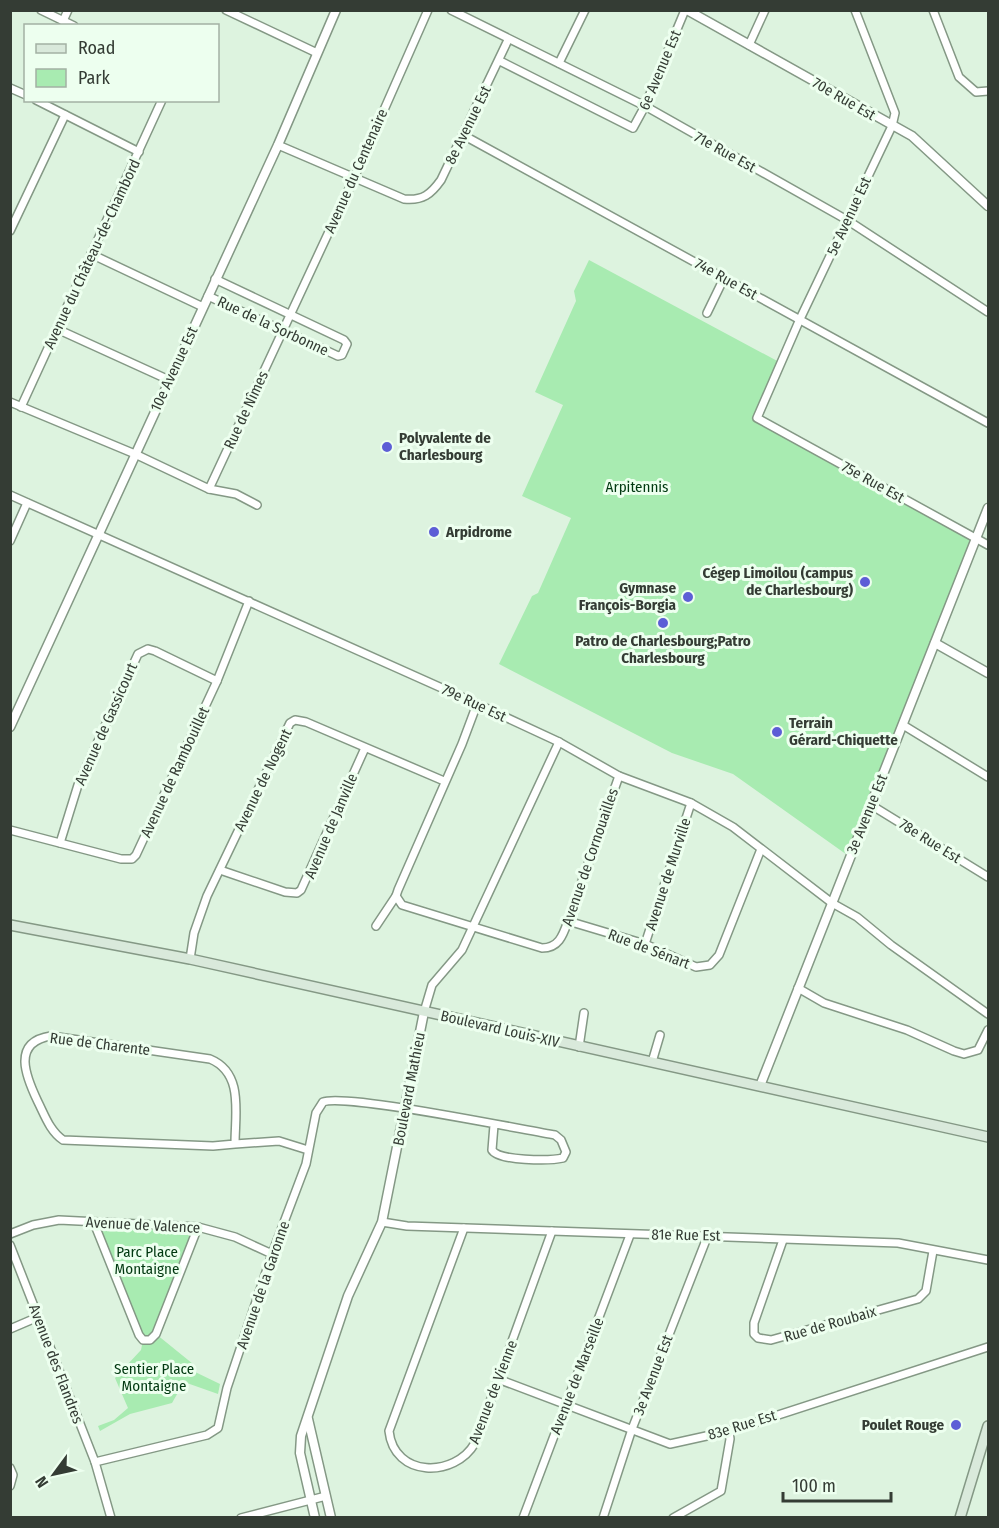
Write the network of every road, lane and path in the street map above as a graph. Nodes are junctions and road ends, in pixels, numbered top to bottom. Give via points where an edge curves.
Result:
1 (41, 10) edge
2 (68, 10) edge
3 (226, 10) edge
4 (336, 10) edge
5 (428, 10) edge
6 (451, 10) edge
7 (585, 10) edge
8 (686, 10) edge
9 (765, 10) edge
10 (855, 10) edge
11 (933, 10) edge
12 (63, 21) junction
13 (70, 24) edge
14 (508, 40) junction
15 (749, 45) junction
16 (317, 53) junction
17 (500, 61) junction
18 (559, 63) junction
19 (10, 88) edge
20 (988, 91) edge
21 (24, 94) edge
22 (40, 102) edge
23 (161, 102) edge
24 (645, 106) junction
25 (65, 115) junction
26 (891, 126) junction
27 (463, 135) junction
28 (278, 145) junction
29 (139, 152) junction
30 (354, 178) junction
31 (988, 206) edge
32 (847, 220) junction
33 (10, 231) edge
34 (92, 254) junction
35 (724, 278) junction
36 (215, 279) junction
37 (208, 296) junction
38 (203, 307) junction
39 (988, 312) edge
40 (707, 313) dead end
41 (291, 315) junction
42 (800, 320) junction
43 (57, 329) junction
44 (283, 331) junction
45 (169, 380) junction
46 (10, 402) edge
47 (21, 407) junction
48 (757, 418) joint
49 (988, 423) edge
50 (135, 454) junction
51 (209, 489) junction
52 (10, 495) edge
53 (27, 503) junction
54 (258, 505) dead end
55 (988, 508) edge
56 (97, 536) junction
57 (976, 539) junction
58 (10, 541) edge
59 (988, 546) edge
60 (249, 601) junction
61 (935, 643) junction
62 (988, 673) edge
63 (217, 681) junction
64 (477, 704) junction
65 (903, 725) junction
66 (10, 727) edge
67 (559, 742) junction
68 (365, 748) junction
69 (619, 776) junction
70 (988, 777) edge
71 (444, 781) junction
72 (691, 803) junction
73 (871, 805) junction
74 (10, 830) edge
75 (60, 843) junction
76 (761, 849) junction
77 (220, 870) junction
78 (988, 877) edge
79 (396, 896) junction
80 (832, 903) junction
81 (568, 921) junction
82 (10, 925) edge
83 (376, 926) dead end
84 (473, 928) junction
85 (645, 944) junction
86 (190, 959) junction
87 (798, 988) junction
88 (424, 1012) junction
89 (584, 1013) dead end
90 (988, 1014) edge
91 (988, 1030) edge
92 (660, 1035) dead end
93 (579, 1047) junction
94 (652, 1062) junction
95 (760, 1086) junction
96 (406, 1110) junction
97 (494, 1125) junction
98 (988, 1137) edge
99 (235, 1144) junction
100 (308, 1150) junction
101 (382, 1222) junction
102 (94, 1223) junction
103 (198, 1227) junction
104 (464, 1228) junction
105 (552, 1231) junction
106 (10, 1234) edge
107 (630, 1234) junction
108 (708, 1235) junction
109 (783, 1240) junction
110 (10, 1245) edge
111 (933, 1251) junction
112 (272, 1254) junction
113 (988, 1260) edge
114 (38, 1317) junction
115 (10, 1329) edge
116 (988, 1347) edge
117 (498, 1379) junction
118 (566, 1405) junction
119 (308, 1418) junction
120 (988, 1426) edge
121 (632, 1429) junction
122 (729, 1431) junction
123 (95, 1462) junction
124 (10, 1468) edge
125 (10, 1486) edge
126 (326, 1496) junction
127 (310, 1500) junction
128 (111, 1518) edge
129 (241, 1518) edge
130 (315, 1518) edge
131 (331, 1518) edge
132 (523, 1518) edge
133 (603, 1518) edge
134 (673, 1518) edge
135 (960, 1518) edge

1 - 12 street
2 - 12 street
3 - 16 street
4 - 16 street, 10e Avenue Est
5 - 30 street, Avenue du Centenaire
6 - 14 street, 71e Rue Est
7 - 18 street
8 - 15 street, 70e Rue Est
8 - 24 street, 6e Avenue Est
9 - 15 street
10 - 26 street, 5e Avenue Est via 892,102 895,113
11 - 20 street via 959,78 976,92
12 - 13 street
14 - 17 street, 8e Avenue Est
14 - 18 street, 71e Rue Est
15 - 26 street, 70e Rue Est
16 - 28 street, 10e Avenue Est
17 - 24 street, 6e Avenue Est via 633,129
17 - 27 street, 8e Avenue Est
18 - 24 street, 71e Rue Est
19 - 21 street
22 - 25 street
23 - 29 street, Avenue du Château-de-Chambord
24 - 32 street, 71e Rue Est
25 - 29 street
25 - 33 street
26 - 31 street, 70e Rue Est via 929,149
26 - 32 street, 5e Avenue Est
27 - 30 street, 8e Avenue Est via 441,180 431,194 417,201
27 - 35 street, 74e Rue Est
28 - 30 street
28 - 36 street, 10e Avenue Est
29 - 34 street, Avenue du Château-de-Chambord
30 - 41 street, Avenue du Centenaire
32 - 39 street, 71e Rue Est
32 - 42 street, 5e Avenue Est
34 - 38 street
34 - 43 street, Avenue du Château-de-Chambord
35 - 40 street
35 - 42 street, 74e Rue Est
36 - 37 street, 10e Avenue Est
36 - 41 street, Rue de la Sorbonne
37 - 38 street, 10e Avenue Est
37 - 44 street, Rue de la Sorbonne
38 - 45 street, 10e Avenue Est
41 - 44 street, Avenue du Centenaire
41 - 44 street, Rue de la Sorbonne via 344,340 345,350 338,356
42 - 48 street, 5e Avenue Est
42 - 49 street, 74e Rue Est
43 - 45 street
43 - 47 street, Avenue du Château-de-Chambord
44 - 51 street, Rue de Nîmes
45 - 50 street, 10e Avenue Est
46 - 47 street
47 - 50 street
48 - 57 street, 75e Rue Est
50 - 51 street
50 - 56 street, 10e Avenue Est
51 - 54 street via 236,494
52 - 53 street, 79e Rue Est
53 - 56 street, 79e Rue Est
53 - 58 street
55 - 57 street, 3e Avenue Est
56 - 60 street, 79e Rue Est
56 - 66 street, 10e Avenue Est
57 - 59 street, 75e Rue Est
57 - 61 street, 3e Avenue Est
60 - 63 street, Avenue de Rambouillet
60 - 64 street, 79e Rue Est
61 - 62 street
61 - 65 street, 3e Avenue Est
63 - 75 street, Avenue de Rambouillet via 136,855 121,859
63 - 75 street, Avenue de Gassicourt via 155,651 148,649 138,654 78,785
64 - 67 street, 79e Rue Est
64 - 71 street
65 - 70 street
65 - 73 street, 3e Avenue Est
67 - 69 street, 79e Rue Est
67 - 84 street, Boulevard Mathieu
68 - 71 street, Avenue de Nogent
68 - 77 street, Avenue de Janville via 301,890 285,892
68 - 77 street, Avenue de Nogent via 306,722 290,723
69 - 72 street, 79e Rue Est
69 - 81 street, Avenue de Cornouailles
71 - 79 street
72 - 76 street, 79e Rue Est via 733,827
72 - 85 street, Avenue de Murville
73 - 78 street, 78e Rue Est
73 - 80 street, 3e Avenue Est
74 - 75 street, Avenue de Rambouillet
76 - 80 street, 79e Rue Est
76 - 85 street, Rue de Sénart via 716,962 696,967
77 - 86 street, Avenue de Nogent via 197,924
79 - 83 street
79 - 84 street, Avenue de Cornouailles via 408,908
80 - 87 street, 3e Avenue Est
80 - 90 street, 79e Rue Est via 857,917
81 - 84 street, Avenue de Cornouailles via 562,937 549,948
81 - 85 street, Rue de Sénart
82 - 86 main road, Boulevard Louis-XIV
84 - 88 street, Boulevard Mathieu via 462,950 432,985
86 - 88 main road, Boulevard Louis-XIV
87 - 91 street via 824,1003 907,1030 964,1054 978,1050
87 - 95 street, 3e Avenue Est
88 - 93 main road, Boulevard Louis-XIV
88 - 96 street, Boulevard Mathieu
89 - 93 street
92 - 94 street
93 - 94 main road, Boulevard Louis-XIV
94 - 95 main road, Boulevard Louis-XIV
95 - 98 main road, Boulevard Louis-XIV
96 - 97 street
96 - 100 street, Avenue de la Garonne via 323,1102 316,1113
96 - 101 street, Boulevard Mathieu
97 - 97 street via 555,1135 566,1152 563,1158 554,1160 500,1157 492,1150
99 - 99 street, Rue de Charente via 236,1091 231,1075 221,1063 51,1036 37,1039 28,1049 24,1061 27,1080 50,1128 63,1140
99 - 100 street, Rue de Charente via 279,1141
100 - 112 street, Avenue de la Garonne
101 - 104 street, 81e Rue Est
101 - 119 street, Boulevard Mathieu via 348,1296
102 - 103 street, Avenue de Valence
102 - 103 street via 143,1340 156,1334
102 - 106 street, Avenue de Valence via 59,1220 33,1224
103 - 112 street, Avenue de Valence via 235,1237
104 - 105 street, 81e Rue Est
104 - 117 street, Avenue de Vienne via 391,1422 390,1439 395,1450 403,1460 420,1469 462,1459 475,1443
105 - 107 street, 81e Rue Est
105 - 117 street, Avenue de Vienne
107 - 108 street, 81e Rue Est
107 - 118 street, Avenue de Marseille
108 - 109 street, 81e Rue Est
108 - 121 street, 3e Avenue Est
109 - 111 street, 81e Rue Est via 898,1243
109 - 111 street, Rue de Roubaix via 754,1323 754,1334 764,1340 918,1299 926,1291
110 - 114 street, Avenue des Flandres
111 - 113 street, 81e Rue Est
112 - 123 street, Avenue de la Garonne via 227,1388 218,1428 207,1435
114 - 115 street
114 - 123 street, Avenue des Flandres
116 - 122 street, 83e Rue Est
117 - 118 street, 83e Rue Est
118 - 121 street, 83e Rue Est
118 - 132 street, Avenue de Marseille
119 - 126 street
119 - 127 street, Boulevard Mathieu via 300,1453
120 - 135 main road
121 - 122 street, 83e Rue Est via 670,1444
121 - 133 street, 3e Avenue Est
122 - 134 street via 720,1491
123 - 128 street, Avenue des Flandres
124 - 125 street
126 - 127 street
126 - 131 street
127 - 129 street
127 - 130 street, Boulevard Mathieu

